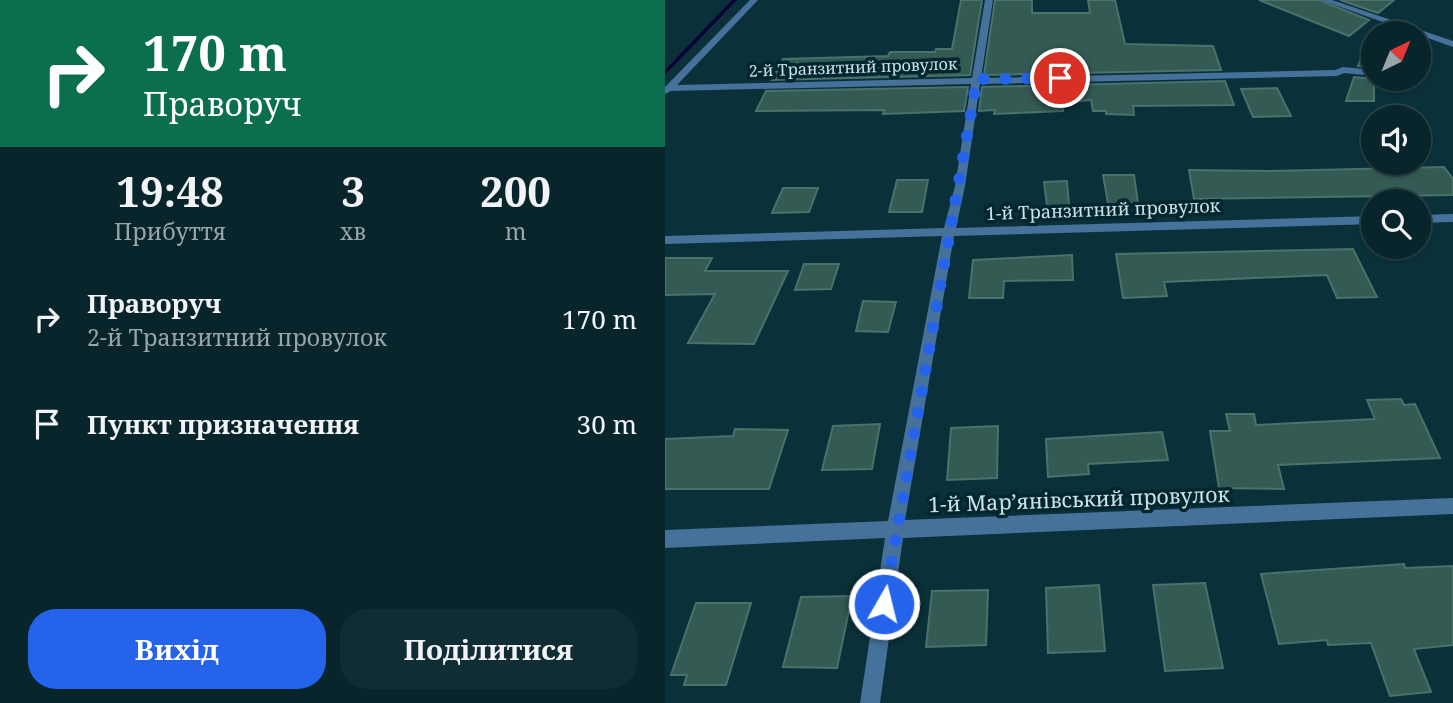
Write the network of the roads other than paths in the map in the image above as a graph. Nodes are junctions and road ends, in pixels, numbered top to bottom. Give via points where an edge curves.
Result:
1 (754, 0) edge
2 (989, 0) edge
3 (1325, 0) edge
4 (1453, 44) edge
5 (1361, 72) edge
6 (977, 79) junction
7 (667, 90) edge
8 (1453, 218) edge
9 (1431, 219) edge
10 (1361, 220) edge
11 (949, 232) junction
12 (665, 240) edge
13 (1453, 506) edge
14 (895, 530) junction
15 (665, 539) edge
16 (870, 703) edge

1 - 7 street
2 - 6 street
3 - 4 street
5 - 6 street, 2-й Транзитний провулок
6 - 7 street, 2-й Транзитний провулок
6 - 11 street
8 - 9 street
10 - 11 street, 1-й Транзитний провулок
11 - 12 street, 1-й Транзитний провулок
11 - 14 street
13 - 14 street, 1-й Марʼянівський провулок
14 - 15 street, 1-й Марʼянівський провулок
14 - 16 street

